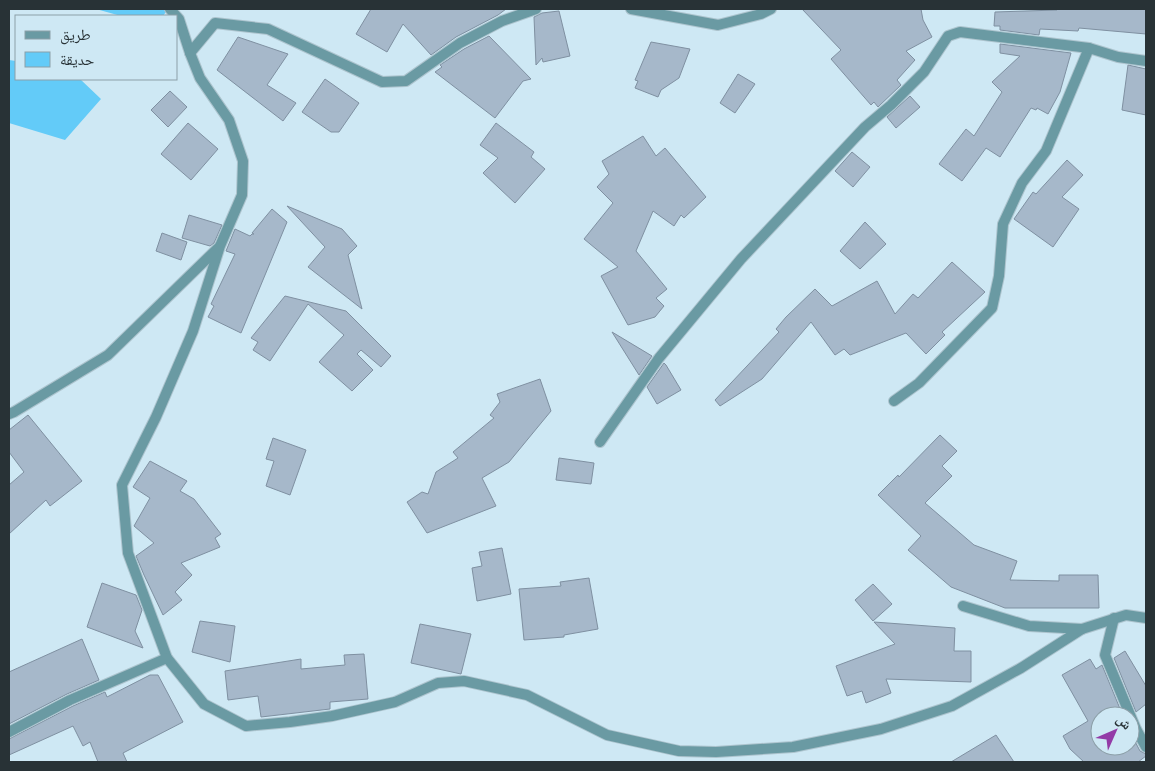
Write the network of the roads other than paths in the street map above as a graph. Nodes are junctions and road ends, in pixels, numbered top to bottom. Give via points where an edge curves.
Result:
1 (536, 9) edge
2 (632, 9) edge
3 (771, 9) edge
4 (178, 17) edge
5 (1089, 48) junction
6 (190, 53) junction
7 (1146, 61) edge
8 (220, 246) junction
9 (894, 401) dead end
10 (9, 414) edge
11 (600, 442) dead end
12 (963, 606) dead end
13 (1114, 618) junction
14 (1146, 618) edge
15 (1082, 629) junction
16 (167, 658) junction
17 (9, 732) edge
18 (1146, 746) edge
19 (716, 752) junction
20 (712, 762) edge

1 - 6 street via 502,21 460,43 406,81 382,82 268,29 215,24
2 - 3 street via 718,25
4 - 6 street
5 - 7 street via 1118,58
5 - 9 street via 1046,151 1022,183 1004,224 992,308 919,383
5 - 11 street via 960,32 948,36 924,72 865,127 741,259 658,358
6 - 8 street via 200,78 229,120 244,161 242,195
8 - 10 street via 108,355
8 - 16 street via 193,331 122,485 128,554
12 - 15 street via 1029,626
13 - 14 street via 1126,615
13 - 15 street
13 - 18 street via 1105,655
15 - 19 street via 952,706 881,729 793,747
16 - 17 street via 70,700
16 - 19 street via 204,704 246,726 332,716 395,702 438,684 464,681 527,695 607,735 680,751
19 - 20 street

